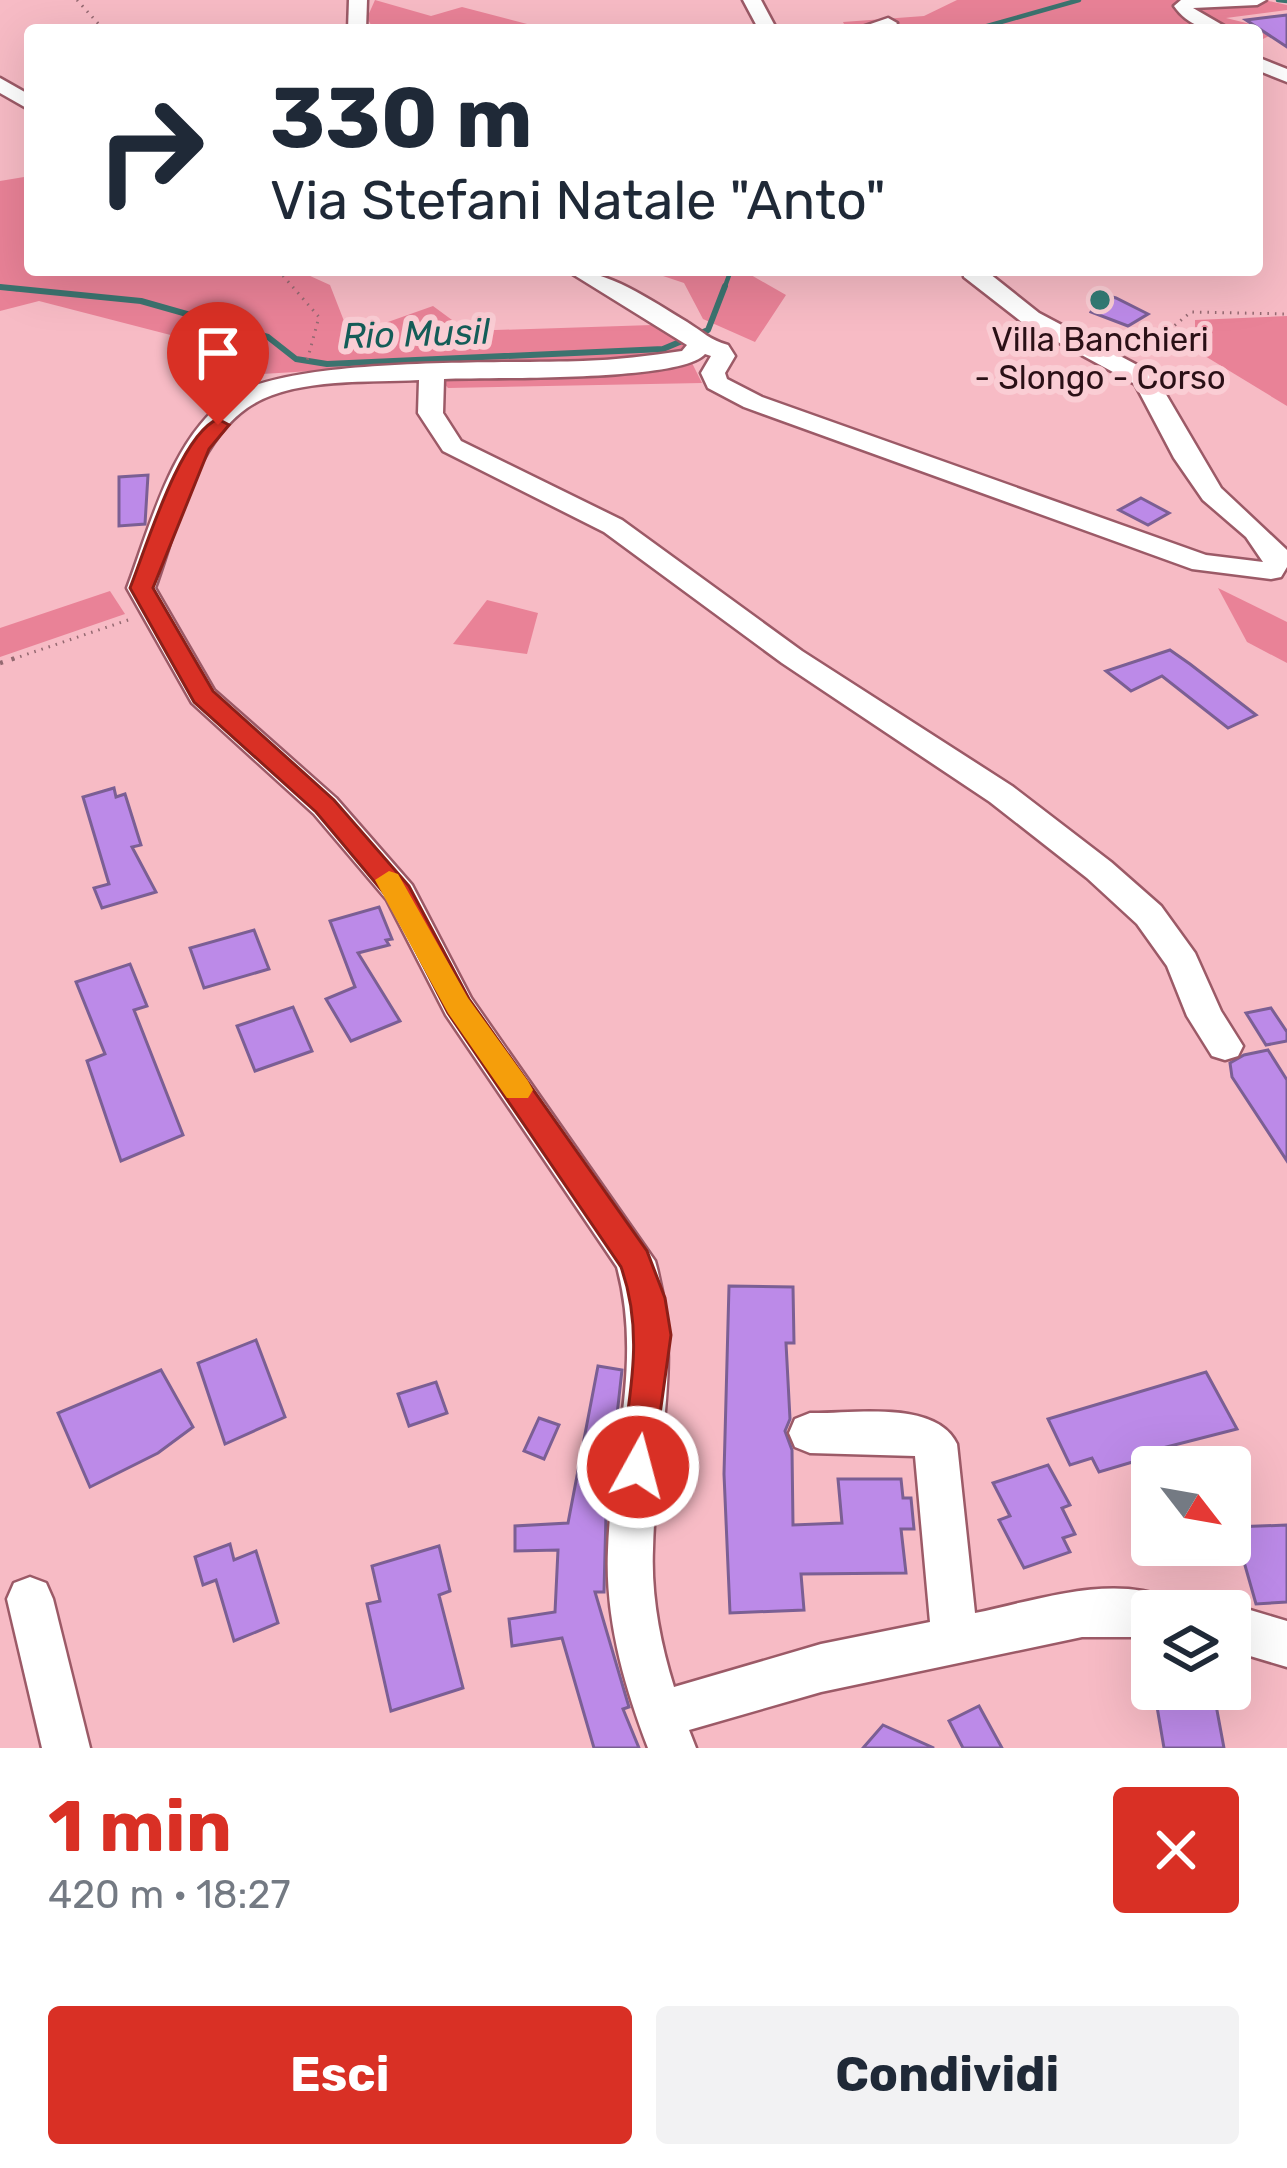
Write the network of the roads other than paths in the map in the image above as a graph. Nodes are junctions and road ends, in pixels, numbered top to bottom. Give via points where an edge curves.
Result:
1 (1257, 0) edge
2 (888, 22) dead end
3 (1195, 23) edge
4 (882, 24) edge
5 (587, 276) edge
6 (975, 276) edge
7 (693, 338) junction
8 (434, 373) junction
9 (1225, 1046) dead end
10 (810, 1433) dead end
11 (30, 1599) dead end
12 (1131, 1614) edge
13 (1251, 1633) edge
14 (956, 1642) junction
15 (1287, 1644) edge
16 (665, 1732) edge
17 (66, 1748) edge

1 - 3 street via 1192,1 1183,6
2 - 4 street
5 - 7 street
6 - 7 street via 999,298 1145,379 1212,494 1279,558 1271,572 1202,563 753,402 717,382 723,356
7 - 8 street via 690,357 621,367
8 - 9 street via 426,402 452,446 614,526 1099,870 1172,946
8 - 16 street via 291,383 238,402 199,447 141,588 203,696 325,806 400,893 458,1006 635,1261 654,1335 633,1510 632,1629
10 - 14 street via 923,1436 935,1444
11 - 17 street
12 - 14 street via 1082,1614
13 - 15 street
14 - 16 street via 820,1668

